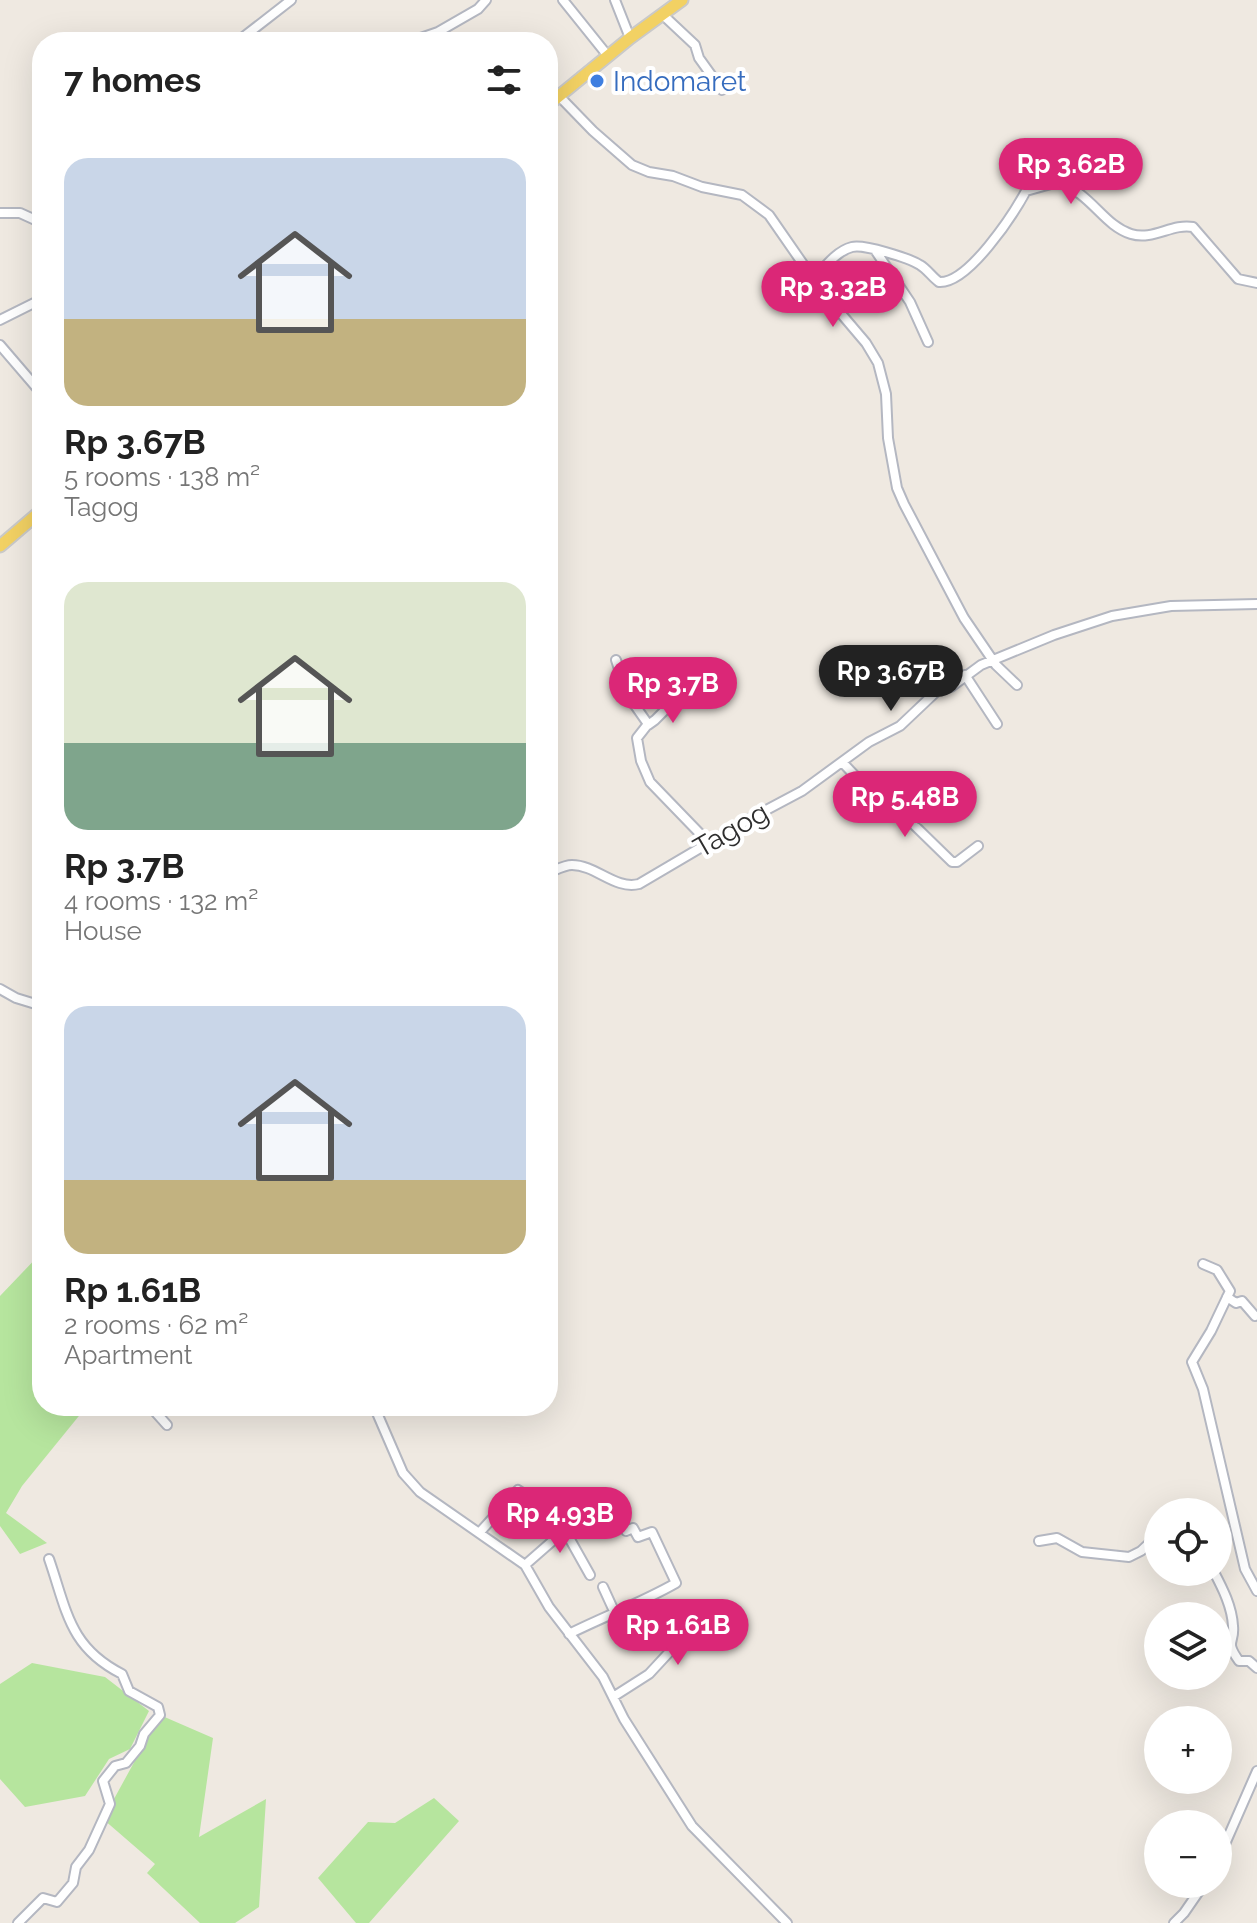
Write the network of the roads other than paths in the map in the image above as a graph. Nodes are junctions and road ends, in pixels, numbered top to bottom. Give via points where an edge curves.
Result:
1 (291, 0) edge
2 (486, 0) edge
3 (563, 0) edge
4 (615, 0) edge
5 (682, 0) edge
6 (663, 15) junction
7 (250, 32) edge
8 (438, 32) edge
9 (630, 38) junction
10 (608, 56) junction
11 (722, 90) dead end
12 (559, 96) joint
13 (0, 213) edge
14 (32, 218) edge
15 (874, 249) junction
16 (813, 280) junction
17 (1257, 283) edge
18 (32, 304) edge
19 (0, 320) edge
20 (928, 342) dead end
21 (0, 345) edge
22 (32, 382) edge
23 (32, 519) edge
24 (0, 546) edge
25 (1257, 604) edge
26 (616, 660) dead end
27 (992, 660) junction
28 (965, 675) junction
29 (1017, 685) dead end
30 (680, 695) dead end
31 (997, 724) dead end
32 (648, 725) junction
33 (842, 762) junction
34 (953, 786) dead end
35 (912, 823) junction
36 (708, 842) junction
37 (978, 846) dead end
38 (558, 869) edge
39 (0, 989) edge
40 (32, 1003) edge
41 (1203, 1264) dead end
42 (1227, 1297) junction
43 (1255, 1316) dead end
44 (159, 1416) edge
45 (378, 1416) edge
46 (167, 1425) dead end
47 (583, 1523) dead end
48 (563, 1527) junction
49 (626, 1531) dead end
50 (480, 1532) junction
51 (1039, 1541) dead end
52 (1144, 1548) edge
53 (49, 1559) dead end
54 (525, 1565) junction
55 (590, 1575) dead end
56 (1221, 1586) edge
57 (603, 1587) dead end
58 (1257, 1591) edge
59 (614, 1611) junction
60 (727, 1615) dead end
61 (569, 1634) junction
62 (1257, 1668) edge
63 (613, 1697) junction
64 (1257, 1771) edge
65 (1232, 1828) edge
66 (1194, 1898) edge
67 (18, 1923) edge
68 (787, 1923) edge
69 (1174, 1923) edge

1 - 7 street
2 - 8 street
3 - 10 street
4 - 9 street
5 - 6 main road
6 - 9 main road
6 - 11 street via 695,45
9 - 10 main road
10 - 12 main road
12 - 16 street via 632,165 754,202 781,230
13 - 14 street
15 - 16 street via 856,246 841,252
15 - 17 street via 920,264 939,282 948,282 990,246 1026,191 1058,182 1135,235 1193,227 1238,279
15 - 20 street via 910,302
16 - 27 street via 878,363 897,488 964,618
18 - 19 street
21 - 22 street
23 - 24 main road
25 - 27 street, Tagog via 1171,606 1112,616
26 - 32 street via 627,694
27 - 28 street, Tagog
27 - 29 street
28 - 31 street
28 - 33 street, Tagog via 938,690 900,726
30 - 32 street
32 - 36 street via 637,738 645,773
33 - 35 street via 860,781 884,789
33 - 36 street, Tagog via 802,791
34 - 35 street
35 - 37 street via 954,863
36 - 38 street, Tagog via 633,886 577,865
39 - 40 street
41 - 42 street via 1220,1274 1230,1288
42 - 43 street via 1242,1301
42 - 58 street via 1192,1368 1205,1396 1245,1569
44 - 46 street
45 - 50 street via 411,1484
47 - 48 street
48 - 50 street via 541,1495 530,1498 521,1490
48 - 54 street
48 - 55 street
49 - 59 street via 633,1528 638,1537 652,1532 676,1583
50 - 54 street
51 - 52 street via 1057,1538 1082,1552 1129,1557
53 - 67 street via 77,1637 122,1674 129,1691 158,1707 160,1715 126,1763 115,1766 103,1781 109,1808 76,1867 73,1883 57,1902 43,1898
54 - 61 street
56 - 62 street via 1233,1626 1230,1645 1239,1661
57 - 59 street
59 - 61 street
60 - 63 street via 674,1647 649,1674
61 - 63 street
63 - 68 street via 692,1826
64 - 65 street
66 - 69 street

